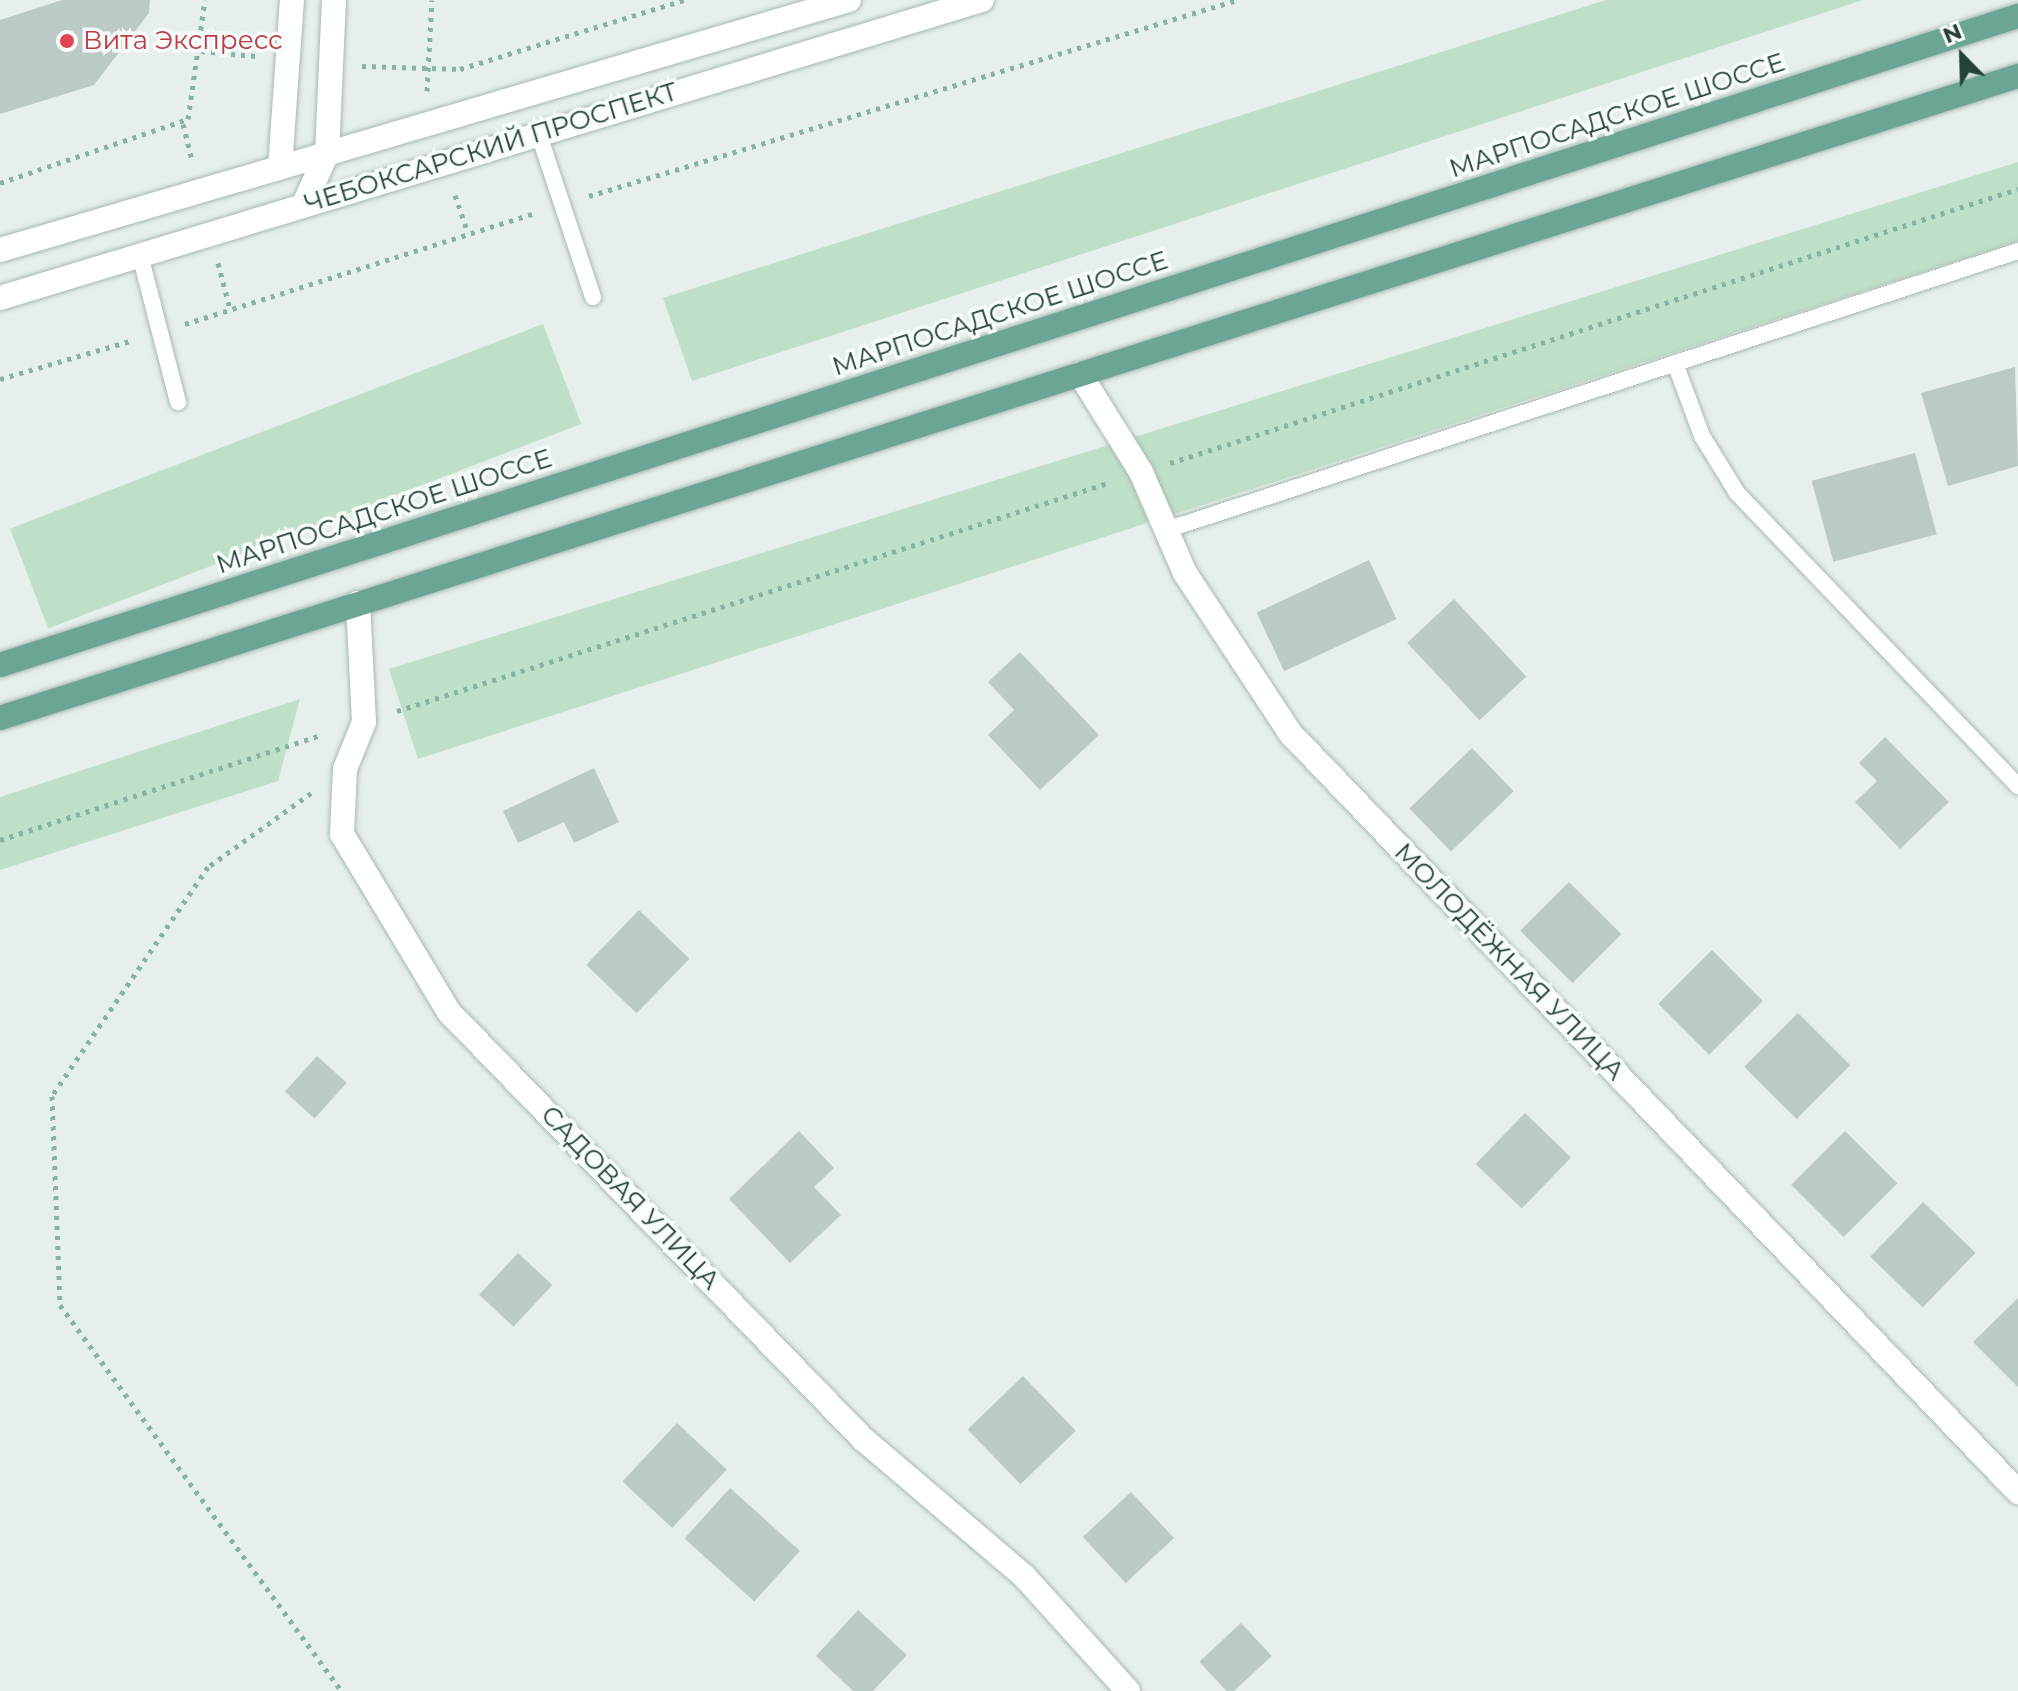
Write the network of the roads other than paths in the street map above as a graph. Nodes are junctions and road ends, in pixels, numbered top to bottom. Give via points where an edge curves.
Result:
1 (292, 0) edge
2 (334, 0) edge
3 (849, 0) edge
4 (982, 0) edge
5 (2018, 16) edge
6 (2018, 76) edge
7 (539, 135) junction
8 (327, 153) junction
9 (280, 167) junction
10 (304, 204) junction
11 (0, 250) edge
12 (2018, 251) edge
13 (140, 255) junction
14 (593, 297) dead end
15 (0, 298) edge
16 (1675, 363) junction
17 (1080, 374) junction
18 (178, 402) dead end
19 (1166, 530) junction
20 (358, 603) junction
21 (0, 665) edge
22 (0, 718) edge
23 (2018, 786) edge
24 (2018, 1492) edge
25 (1128, 1691) edge

1 - 9 street
2 - 8 street
3 - 8 street, ЧЕБОКСАРСКИЙ ПРОСПЕКТ
4 - 7 street, ЧЕБОКСАРСКИЙ ПРОСПЕКТ
5 - 21 main road, МАРПОСАДСКОЕ ШОССЕ
6 - 17 main road
7 - 10 street, ЧЕБОКСАРСКИЙ ПРОСПЕКТ
7 - 14 lane
8 - 9 street, ЧЕБОКСАРСКИЙ ПРОСПЕКТ
8 - 10 street
9 - 10 street
9 - 11 street, ЧЕБОКСАРСКИЙ ПРОСПЕКТ
10 - 13 street, ЧЕБОКСАРСКИЙ ПРОСПЕКТ
12 - 16 lane
13 - 15 street, ЧЕБОКСАРСКИЙ ПРОСПЕКТ
13 - 18 lane
16 - 19 lane
16 - 23 lane via 1702,436 1737,493
17 - 19 street, МОЛОДЁЖНАЯ УЛИЦА via 1141,472
17 - 20 main road
19 - 24 street, МОЛОДЁЖНАЯ УЛИЦА via 1185,573 1290,733
20 - 22 main road
20 - 25 street, САДОВАЯ УЛИЦА via 364,722 345,769 342,834 449,1012 863,1439 1024,1576

